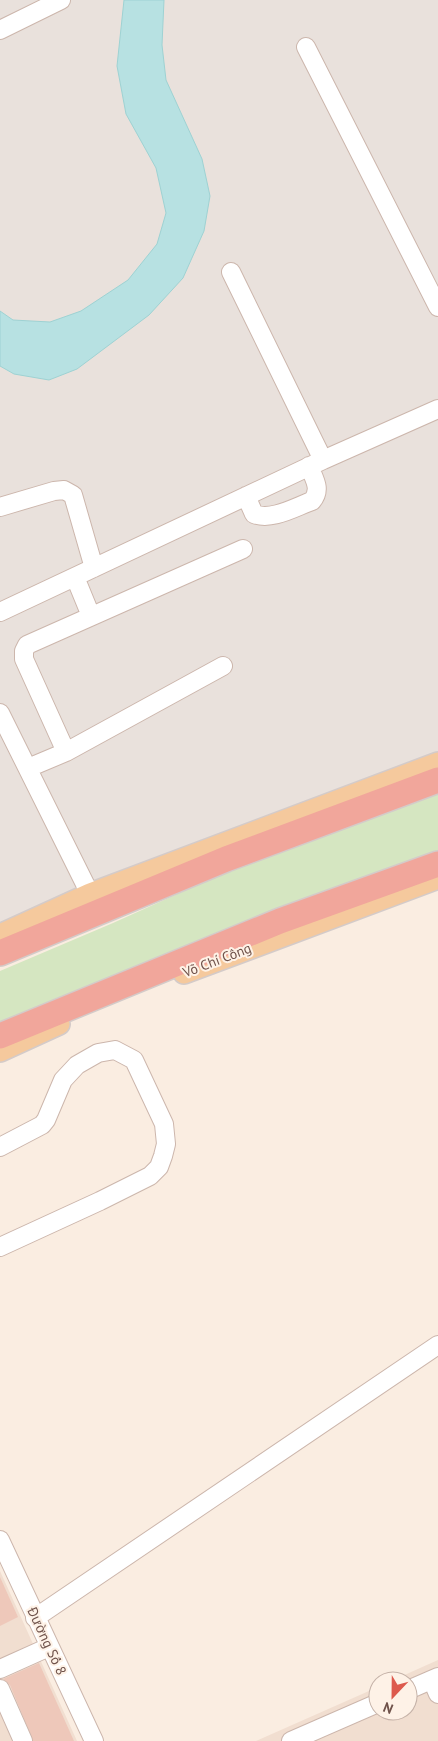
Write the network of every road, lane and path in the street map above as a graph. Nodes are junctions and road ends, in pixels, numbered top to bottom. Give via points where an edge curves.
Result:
1 (61, 0) edge
2 (0, 30) edge
3 (306, 47) dead end
4 (231, 272) dead end
5 (438, 307) edge
6 (438, 409) edge
7 (316, 463) junction
8 (246, 496) junction
9 (0, 507) edge
10 (243, 549) dead end
11 (94, 568) junction
12 (75, 577) junction
13 (0, 612) edge
14 (91, 616) junction
15 (223, 666) dead end
16 (0, 714) edge
17 (66, 752) junction
18 (438, 763) edge
19 (28, 768) junction
20 (438, 780) edge
21 (438, 864) edge
22 (438, 878) edge
23 (95, 902) junction
24 (0, 935) edge
25 (0, 953) edge
26 (0, 1036) edge
27 (0, 1051) edge
28 (0, 1147) edge
29 (0, 1247) edge
30 (438, 1345) edge
31 (0, 1540) edge
32 (35, 1618) junction
33 (49, 1647) junction
34 (0, 1669) edge
35 (436, 1684) edge
36 (0, 1688) edge
37 (418, 1688) edge
38 (368, 1707) edge
39 (23, 1741) edge
40 (94, 1741) edge
41 (291, 1741) edge

1 - 2 street
3 - 5 street
4 - 7 street
6 - 7 street
7 - 8 street
7 - 8 street via 318,488 312,501 269,517 254,514
8 - 11 street
9 - 11 street via 64,490 73,496
10 - 14 street
11 - 12 street
12 - 13 street
12 - 14 street
14 - 17 street via 34,641 24,651 24,659
15 - 17 street
16 - 19 street
17 - 19 street
18 - 23 main road
19 - 23 street
20 - 23 highway
21 - 26 highway, Võ Chí Công via 280,921
22 - 27 main road, Võ Chí Công via 122,996
23 - 24 main road
23 - 25 highway
28 - 29 street via 42,1125 62,1080 77,1065 98,1053 115,1050 134,1060 164,1124 166,1144 159,1167 150,1176
30 - 32 street
31 - 32 street, Đường Số 8
32 - 33 street, Đường Số 8
33 - 34 street
33 - 40 street, Đường Số 8
35 - 37 street
36 - 39 street
38 - 41 street

